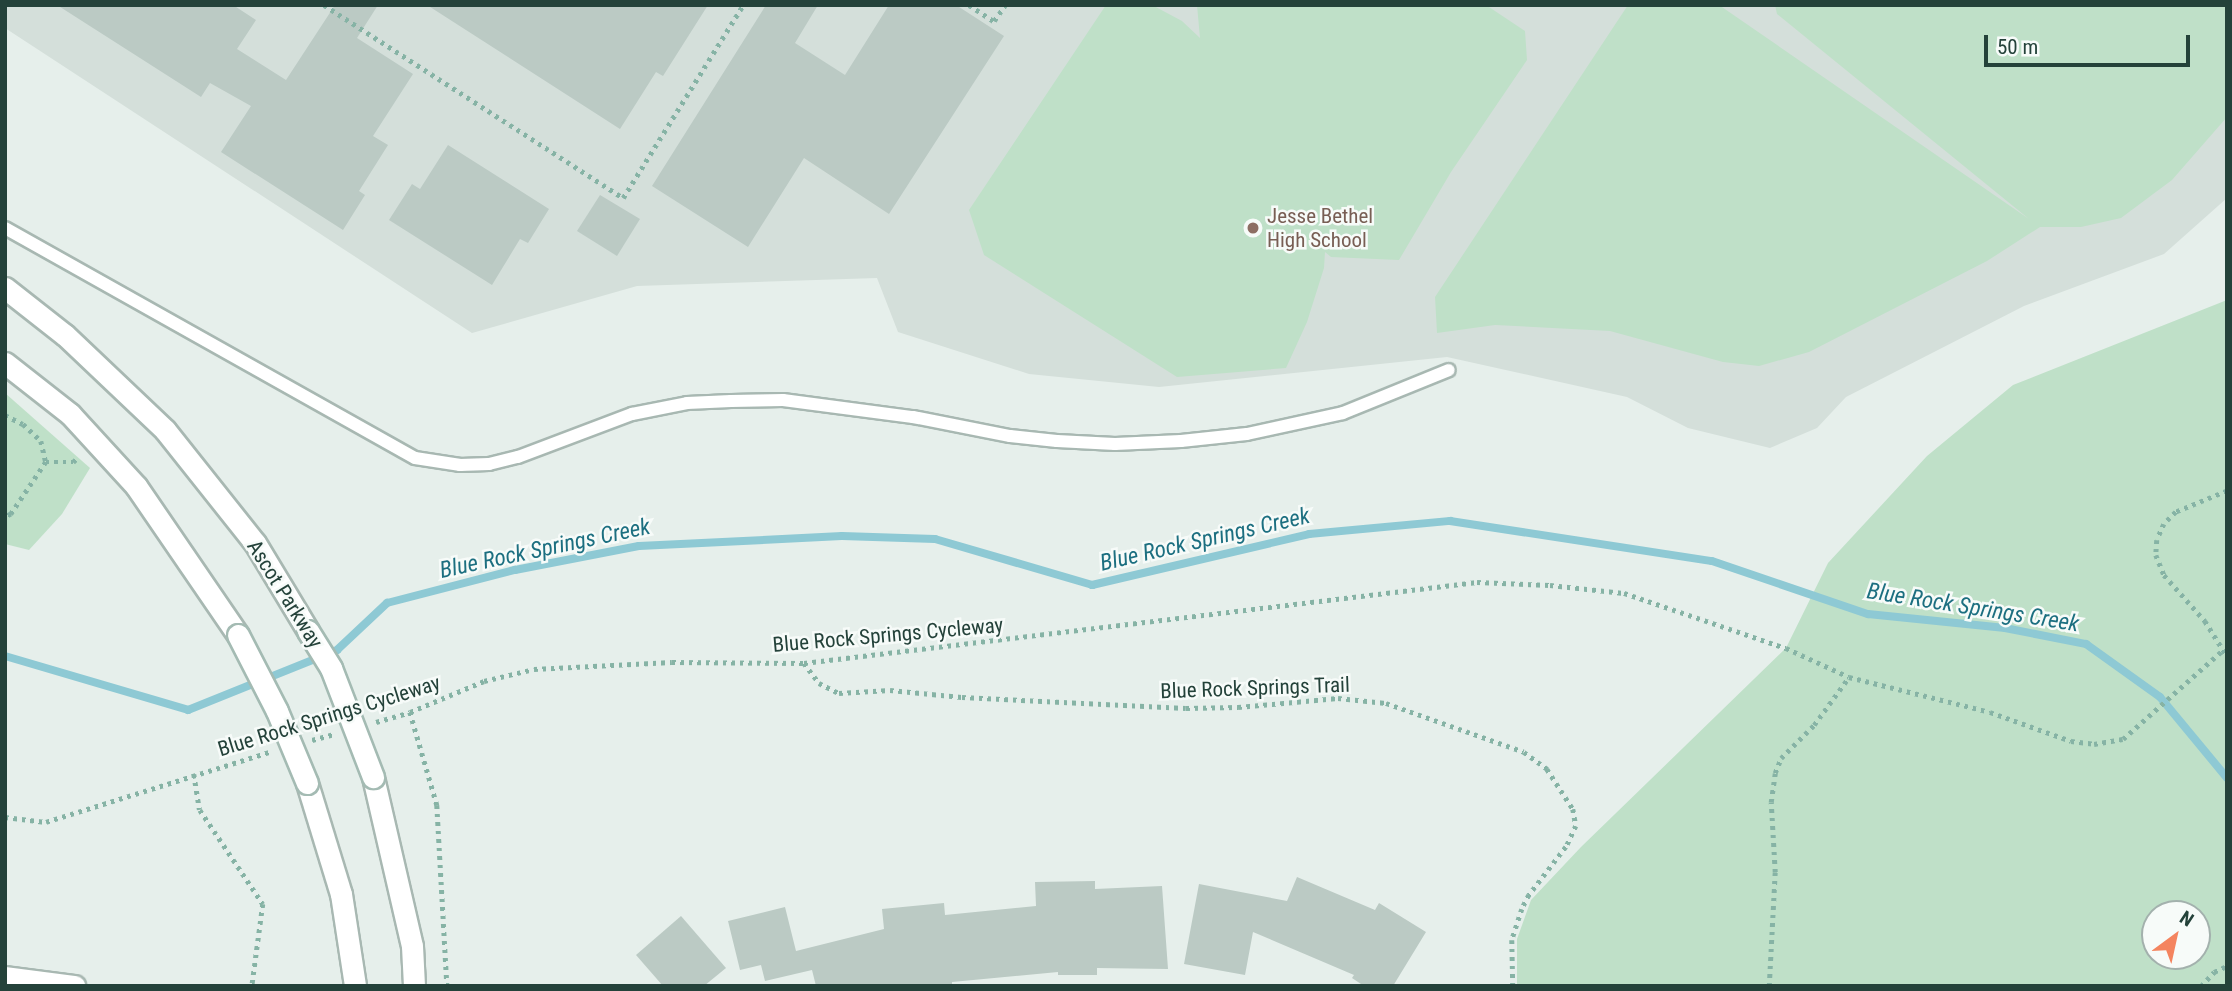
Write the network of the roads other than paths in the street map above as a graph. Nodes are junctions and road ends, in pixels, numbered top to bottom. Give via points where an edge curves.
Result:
1 (5, 228) edge
2 (5, 288) edge
3 (5, 363) edge
4 (1449, 370) dead end
5 (5, 977) edge
6 (74, 986) edge
7 (355, 986) edge
8 (414, 986) edge

1 - 4 lane via 415,458 460,465 518,457 632,414 687,403 731,401 795,402 913,416 1057,441 1115,444 1247,434 1343,413
2 - 8 main road, Ascot Parkway, bridge via 65,335 165,430 256,543 331,668 373,777 412,946
3 - 7 main road, bridge via 70,414 136,486 238,635 307,783 341,894
5 - 6 main road

